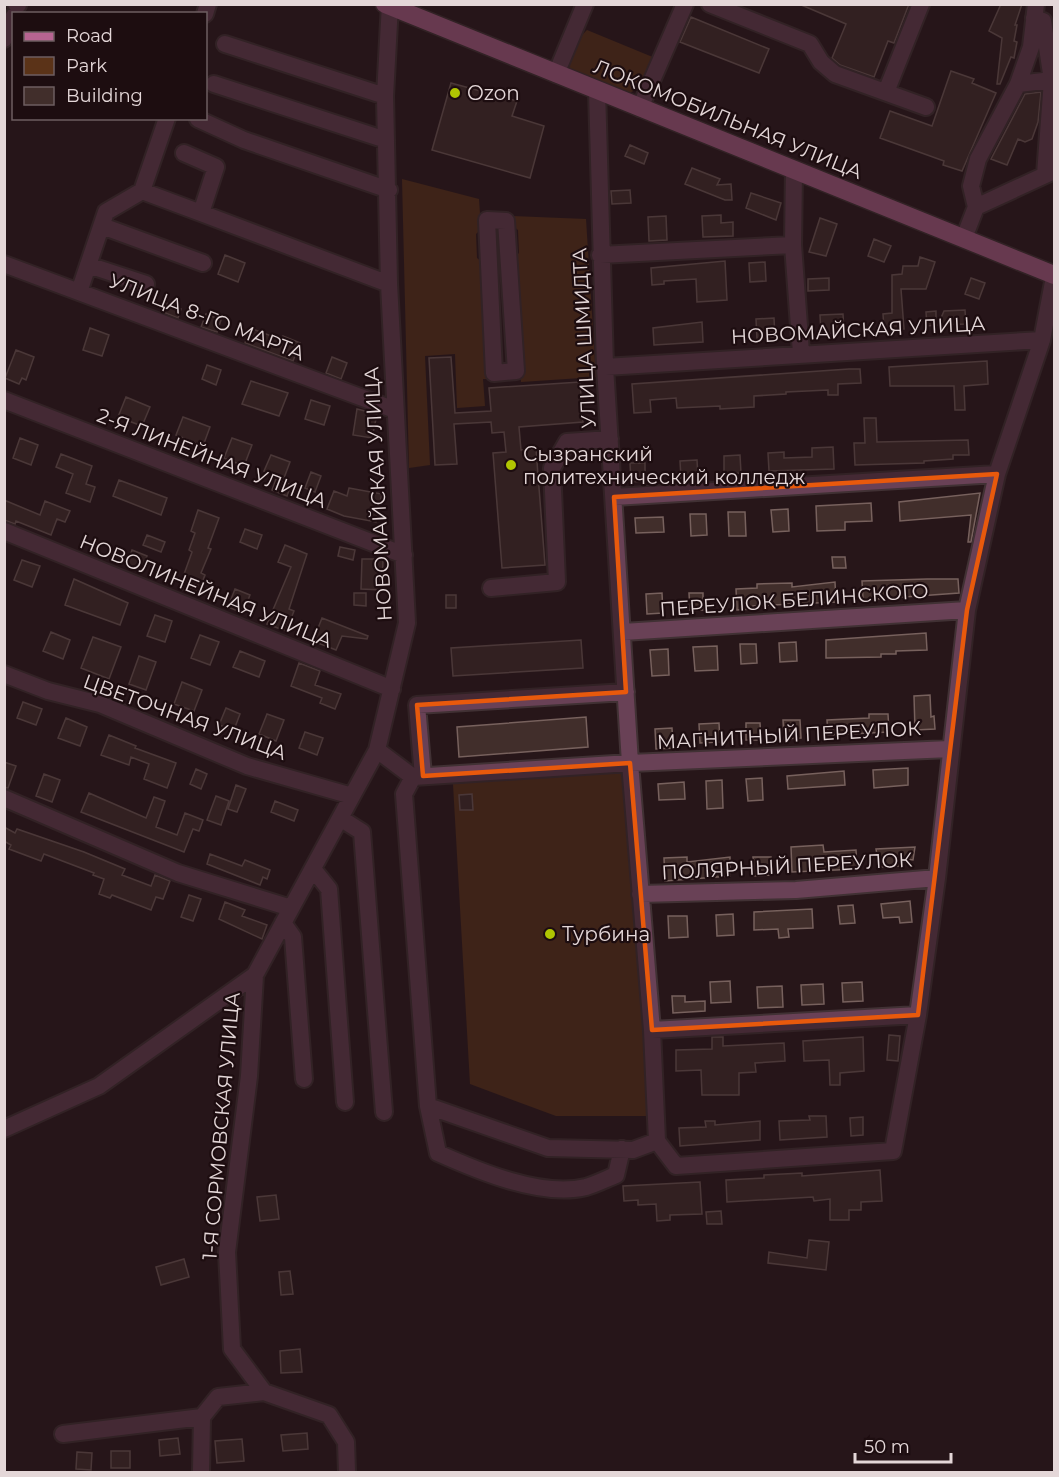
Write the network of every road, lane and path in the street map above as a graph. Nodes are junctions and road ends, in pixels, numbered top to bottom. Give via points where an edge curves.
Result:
1 (585, 4) edge
2 (685, 4) edge
3 (710, 4) edge
4 (921, 4) edge
5 (388, 5) edge
6 (1035, 11) edge
7 (12, 20) edge
8 (4, 39) edge
9 (225, 44) dead end
10 (556, 74) junction
11 (1052, 80) junction
12 (214, 84) dead end
13 (1017, 84) junction
14 (597, 90) junction
15 (886, 92) junction
16 (385, 96) junction
17 (926, 107) dead end
18 (640, 108) junction
19 (166, 120) edge
20 (202, 120) edge
21 (386, 140) junction
22 (184, 153) dead end
23 (794, 170) junction
24 (1050, 173) edge
25 (388, 190) junction
26 (141, 191) junction
27 (976, 207) junction
28 (201, 213) junction
29 (102, 226) junction
30 (964, 238) junction
31 (793, 244) junction
32 (600, 255) junction
33 (508, 260) junction
34 (488, 261) junction
35 (203, 263) dead end
36 (4, 264) edge
37 (88, 265) junction
38 (1054, 276) edge
39 (146, 284) dead end
40 (389, 284) junction
41 (79, 292) junction
42 (1042, 340) junction
43 (801, 353) junction
44 (605, 367) junction
45 (4, 400) edge
46 (395, 410) junction
47 (610, 439) junction
48 (997, 474) junction
49 (614, 497) junction
50 (4, 531) edge
51 (404, 555) junction
52 (491, 588) dead end
53 (967, 610) junction
54 (623, 632) junction
55 (4, 674) edge
56 (392, 689) junction
57 (626, 692) junction
58 (950, 749) junction
59 (377, 750) junction
60 (630, 763) junction
61 (418, 776) junction
62 (352, 796) junction
63 (4, 798) edge
64 (340, 818) junction
65 (313, 869) junction
66 (937, 879) junction
67 (640, 894) junction
68 (287, 916) junction
69 (255, 975) junction
70 (918, 1015) junction
71 (652, 1030) junction
72 (304, 1079) dead end
73 (345, 1102) dead end
74 (428, 1106) junction
75 (384, 1112) dead end
76 (4, 1129) edge
77 (657, 1141) junction
78 (622, 1149) junction
79 (264, 1392) junction
80 (201, 1417) junction
81 (63, 1434) dead end
82 (201, 1473) edge
83 (347, 1473) edge

1 - 10 street
2 - 18 street
3 - 15 street via 810,44 821,62 835,74
4 - 15 street
5 - 10 main road, ЛОКОМОБИЛЬНАЯ УЛИЦА
5 - 16 street, НОВОМАЙСКАЯ УЛИЦА
6 - 11 street via 1043,21
6 - 13 street via 1031,47
7 - 8 street
9 - 16 street
10 - 14 main road, ЛОКОМОБИЛЬНАЯ УЛИЦА
11 - 13 street
11 - 24 street
12 - 21 street
13 - 27 street via 978,159 971,186
14 - 18 main road, ЛОКОМОБИЛЬНАЯ УЛИЦА
14 - 32 street, УЛИЦА ШМИДТА
15 - 17 street
16 - 21 street, НОВОМАЙСКАЯ УЛИЦА
18 - 23 main road, ЛОКОМОБИЛЬНАЯ УЛИЦА
19 - 26 street
20 - 25 street via 244,140
21 - 25 street, НОВОМАЙСКАЯ УЛИЦА
22 - 28 street via 216,167
23 - 30 main road, ЛОКОМОБИЛЬНАЯ УЛИЦА
23 - 31 street
24 - 27 street
25 - 40 street, НОВОМАЙСКАЯ УЛИЦА
26 - 28 street
26 - 29 street via 106,212
27 - 30 street
28 - 40 street
29 - 35 street
29 - 37 street
30 - 38 main road, ЛОКОМОБИЛЬНАЯ УЛИЦА
31 - 32 street
31 - 43 street
32 - 44 street, УЛИЦА ШМИДТА
33 - 34 street
33 - 34 street via 506,221 487,220
33 - 34 street via 516,371 494,373
36 - 41 street, УЛИЦА 8-ГО МАРТА
37 - 39 street
37 - 41 street
38 - 42 street
40 - 46 street, НОВОМАЙСКАЯ УЛИЦА
41 - 46 street, УЛИЦА 8-ГО МАРТА
42 - 43 street, НОВОМАЙСКАЯ УЛИЦА
42 - 48 street
43 - 44 street, НОВОМАЙСКАЯ УЛИЦА
44 - 47 street, УЛИЦА ШМИДТА
45 - 51 street, 2-Я ЛИНЕЙНАЯ УЛИЦА
46 - 51 street, НОВОМАЙСКАЯ УЛИЦА
47 - 49 street, УЛИЦА ШМИДТА
47 - 52 street via 567,442 552,468 557,582
48 - 49 street
48 - 53 street
49 - 54 street, УЛИЦА ШМИДТА
50 - 56 street, НОВОЛИНЕЙНАЯ УЛИЦА
51 - 56 street, НОВОМАЙСКАЯ УЛИЦА via 407,623
53 - 54 street, ПЕРЕУЛОК БЕЛИНСКОГО
53 - 58 street
54 - 57 street, УЛИЦА ШМИДТА
55 - 62 street, ЦВЕТОЧНАЯ УЛИЦА via 99,704 247,766
56 - 59 street, НОВОМАЙСКАЯ УЛИЦА
57 - 60 street, УЛИЦА ШМИДТА
57 - 61 street via 417,705
58 - 60 street, МАГНИТНЫЙ ПЕРЕУЛОК
58 - 66 street
59 - 61 street
59 - 62 street, НОВОМАЙСКАЯ УЛИЦА
60 - 61 street
60 - 67 street, УЛИЦА ШМИДТА
61 - 74 street via 404,794
62 - 64 street, НОВОМАЙСКАЯ УЛИЦА
63 - 68 street
64 - 65 street, НОВОМАЙСКАЯ УЛИЦА
64 - 75 street via 362,832
65 - 68 street, НОВОМАЙСКАЯ УЛИЦА
65 - 73 street via 329,889
66 - 67 street, ПОЛЯРНЫЙ ПЕРЕУЛОК via 796,891
66 - 70 street
67 - 71 street, УЛИЦА ШМИДТА
68 - 69 street, НОВОМАЙСКАЯ УЛИЦА
68 - 72 street
69 - 76 street, НОВОМАЙСКАЯ УЛИЦА via 99,1086
69 - 79 street, 1-Я СОРМОВСКАЯ УЛИЦА via 249,1076 227,1252 232,1349
70 - 71 street
70 - 77 street via 893,1150 676,1166
71 - 77 street, УЛИЦА ШМИДТА
74 - 78 street via 548,1148
74 - 78 street via 438,1153 482,1174 522,1184 585,1187 616,1175
77 - 78 street via 633,1150
79 - 80 street via 218,1397
79 - 83 street via 329,1415 346,1442
80 - 81 street
80 - 82 street

